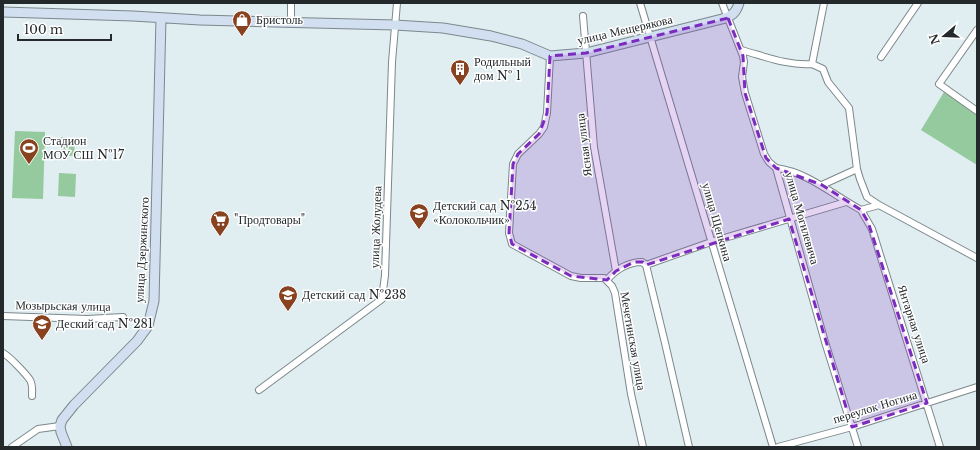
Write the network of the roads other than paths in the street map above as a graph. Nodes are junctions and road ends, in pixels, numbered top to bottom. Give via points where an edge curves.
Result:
1 (291, 3) edge
2 (397, 3) edge
3 (640, 3) edge
4 (722, 3) edge
5 (739, 3) edge
6 (824, 3) edge
7 (918, 3) edge
8 (3, 12) edge
9 (583, 16) dead end
10 (161, 18) junction
11 (728, 18) junction
12 (291, 22) junction
13 (395, 25) junction
14 (977, 30) edge
15 (651, 37) junction
16 (741, 50) junction
17 (586, 53) junction
18 (550, 56) junction
19 (881, 57) dead end
20 (812, 64) junction
21 (977, 111) edge
22 (776, 168) junction
23 (857, 169) junction
24 (822, 186) junction
25 (846, 202) junction
26 (879, 205) junction
27 (861, 210) junction
28 (789, 219) junction
29 (711, 242) junction
30 (977, 258) edge
31 (646, 265) junction
32 (616, 271) junction
33 (607, 280) junction
34 (3, 316) edge
35 (123, 317) dead end
36 (3, 353) edge
37 (977, 387) edge
38 (259, 390) dead end
39 (32, 396) dead end
40 (927, 403) junction
41 (60, 426) junction
42 (852, 427) junction
43 (64, 445) edge
44 (12, 447) edge
45 (643, 447) edge
46 (688, 447) edge
47 (773, 447) edge
48 (778, 447) edge
49 (858, 447) edge
50 (940, 447) edge

1 - 12 street
2 - 13 street, улица Жолудева
3 - 15 street, улица Щепкина
4 - 11 street, улица Могилевича
5 - 11 street via 737,10
6 - 20 street
7 - 19 street
8 - 10 street, улица Мещерякова
9 - 17 street, Ясная улица
10 - 12 street, улица Мещерякова
10 - 41 street, улица Дзержинского via 154,301 148,326 137,341 74,405
11 - 15 street, улица Мещерякова
11 - 16 street, улица Могилевича
12 - 13 street, улица Мещерякова
13 - 18 street, улица Мещерякова via 443,28 491,36 522,44
13 - 38 street, улица Жолудева via 382,299
14 - 21 street via 939,84
15 - 17 street, улица Мещерякова
15 - 29 street, улица Щепкина
16 - 20 street via 790,64
16 - 22 street, улица Могилевича via 745,93 764,154
17 - 18 street, улица Мещерякова
17 - 32 street, Ясная улица via 594,147
18 - 33 street, Мечетинская улица via 544,127 518,154 513,164 510,233 512,244 571,276 601,277
20 - 23 street via 823,69 828,82 849,108
22 - 24 street
22 - 28 street, улица Могилевича
23 - 24 street
23 - 26 street via 867,197
24 - 25 street
25 - 27 street
25 - 28 street
26 - 27 street
26 - 30 street
27 - 40 street, Янтарная улица via 872,229
28 - 29 street
28 - 42 street, улица Могилевича
29 - 31 street
29 - 47 street, улица Щепкина
31 - 32 street via 634,262
31 - 46 street
32 - 33 street
33 - 45 street, Мечетинская улица via 615,293 631,394
34 - 35 street, Мозырьская улица via 87,319
36 - 39 street via 30,380
37 - 40 street, переулок Ногина
40 - 42 street, переулок Ногина
40 - 50 street, Янтарная улица
41 - 43 street
41 - 44 street via 38,429
42 - 48 street, переулок Ногина
42 - 49 street, улица Могилевича

